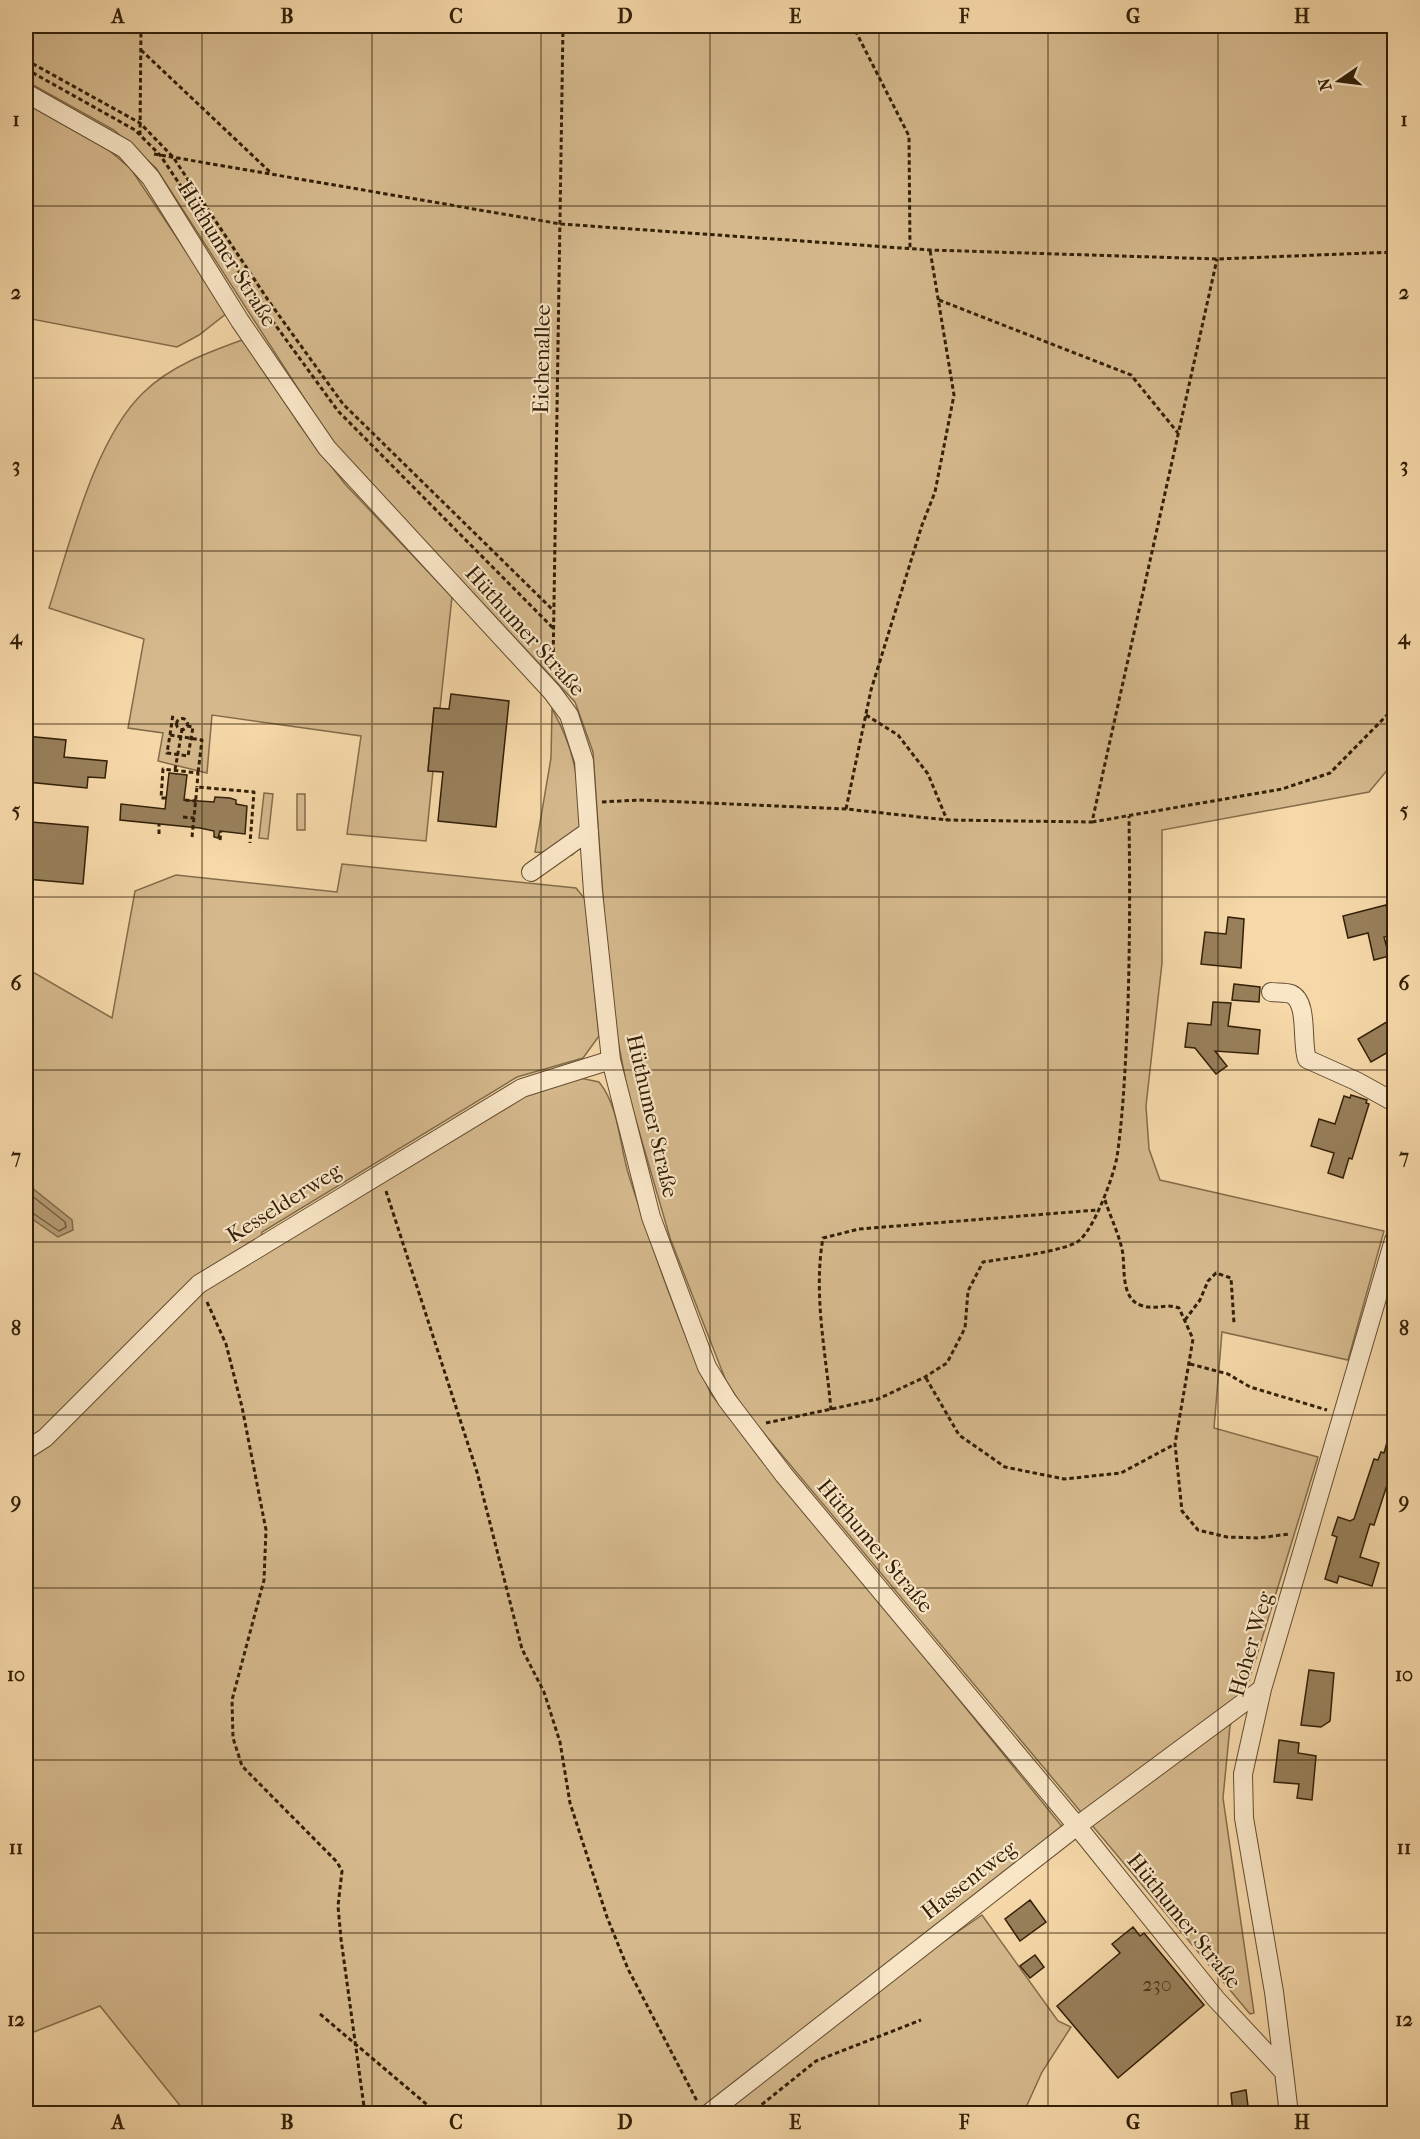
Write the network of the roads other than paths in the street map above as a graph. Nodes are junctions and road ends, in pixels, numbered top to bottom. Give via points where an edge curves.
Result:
1 (26, 93) edge
2 (589, 831) junction
3 (531, 872) dead end
4 (1271, 993) dead end
5 (611, 1060) junction
6 (1395, 1102) edge
7 (1395, 1240) edge
8 (26, 1450) edge
9 (1262, 1689) junction
10 (1077, 1826) junction
11 (1284, 2072) junction
12 (704, 2109) edge
13 (1289, 2114) edge

1 - 2 street, Hüthumer Straße via 125,149 151,178 240,321 327,448 552,692 569,716 584,760
2 - 3 street
2 - 5 street, Hüthumer Straße
4 - 6 street via 1290,994 1298,1000 1307,1059
5 - 8 street, Kesselderweg via 522,1088 199,1284 45,1438
5 - 10 street, Hüthumer Straße via 651,1217 707,1367 784,1475
7 - 9 street, Hoher Weg
9 - 10 street, Hassentweg
9 - 11 street, Hoher Weg via 1242,1774 1244,1818
10 - 11 street, Hüthumer Straße via 1216,1999
10 - 12 street, Hassentweg
11 - 13 street

